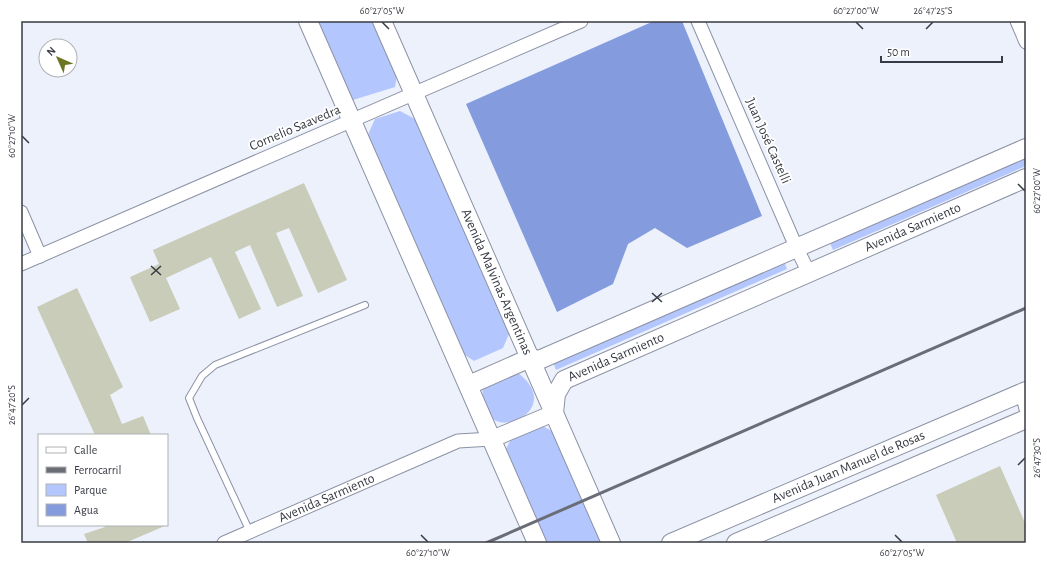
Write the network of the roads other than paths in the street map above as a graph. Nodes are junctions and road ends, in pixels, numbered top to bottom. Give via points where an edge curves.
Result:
1 (308, 21) edge
2 (382, 21) edge
3 (581, 21) edge
4 (698, 21) edge
5 (1017, 21) edge
6 (1026, 42) edge
7 (414, 95) junction
8 (352, 121) junction
9 (1026, 148) edge
10 (1026, 178) edge
11 (21, 212) edge
12 (797, 249) junction
13 (40, 256) junction
14 (21, 264) edge
15 (810, 273) junction
16 (365, 305) dead end
17 (530, 358) junction
18 (468, 385) junction
19 (1024, 398) edge
20 (554, 412) junction
21 (1026, 419) edge
22 (492, 439) junction
23 (250, 532) junction
24 (224, 543) edge
25 (537, 543) edge
26 (611, 543) edge
27 (671, 543) edge
28 (736, 543) edge

1 - 8 main road
2 - 7 main road, Avenida Malvinas Argentinas
3 - 7 street, Cornelio Saavedra
4 - 12 street, Juan José Castelli
5 - 6 street
7 - 8 street, Cornelio Saavedra
7 - 17 main road, Avenida Malvinas Argentinas
8 - 13 street, Cornelio Saavedra
8 - 18 main road
9 - 12 main road, Avenida Sarmiento
10 - 15 main road, Avenida Sarmiento
11 - 13 street
12 - 15 street, Juan José Castelli
12 - 17 main road, Avenida Sarmiento via 539,360
13 - 14 street, Cornelio Saavedra
15 - 20 main road, Avenida Sarmiento via 564,380 556,394
16 - 23 lane via 215,365 202,376 189,398
17 - 18 main road, Avenida Sarmiento
17 - 20 main road, Avenida Malvinas Argentinas
18 - 22 main road
19 - 27 main road, Avenida Juan Manuel de Rosas
20 - 22 street, Avenida Sarmiento
20 - 26 main road, Avenida Malvinas Argentinas
21 - 28 main road, Avenida Juan Manuel de Rosas
22 - 23 street, Avenida Sarmiento via 458,441
22 - 25 main road
23 - 24 street, Avenida Sarmiento

